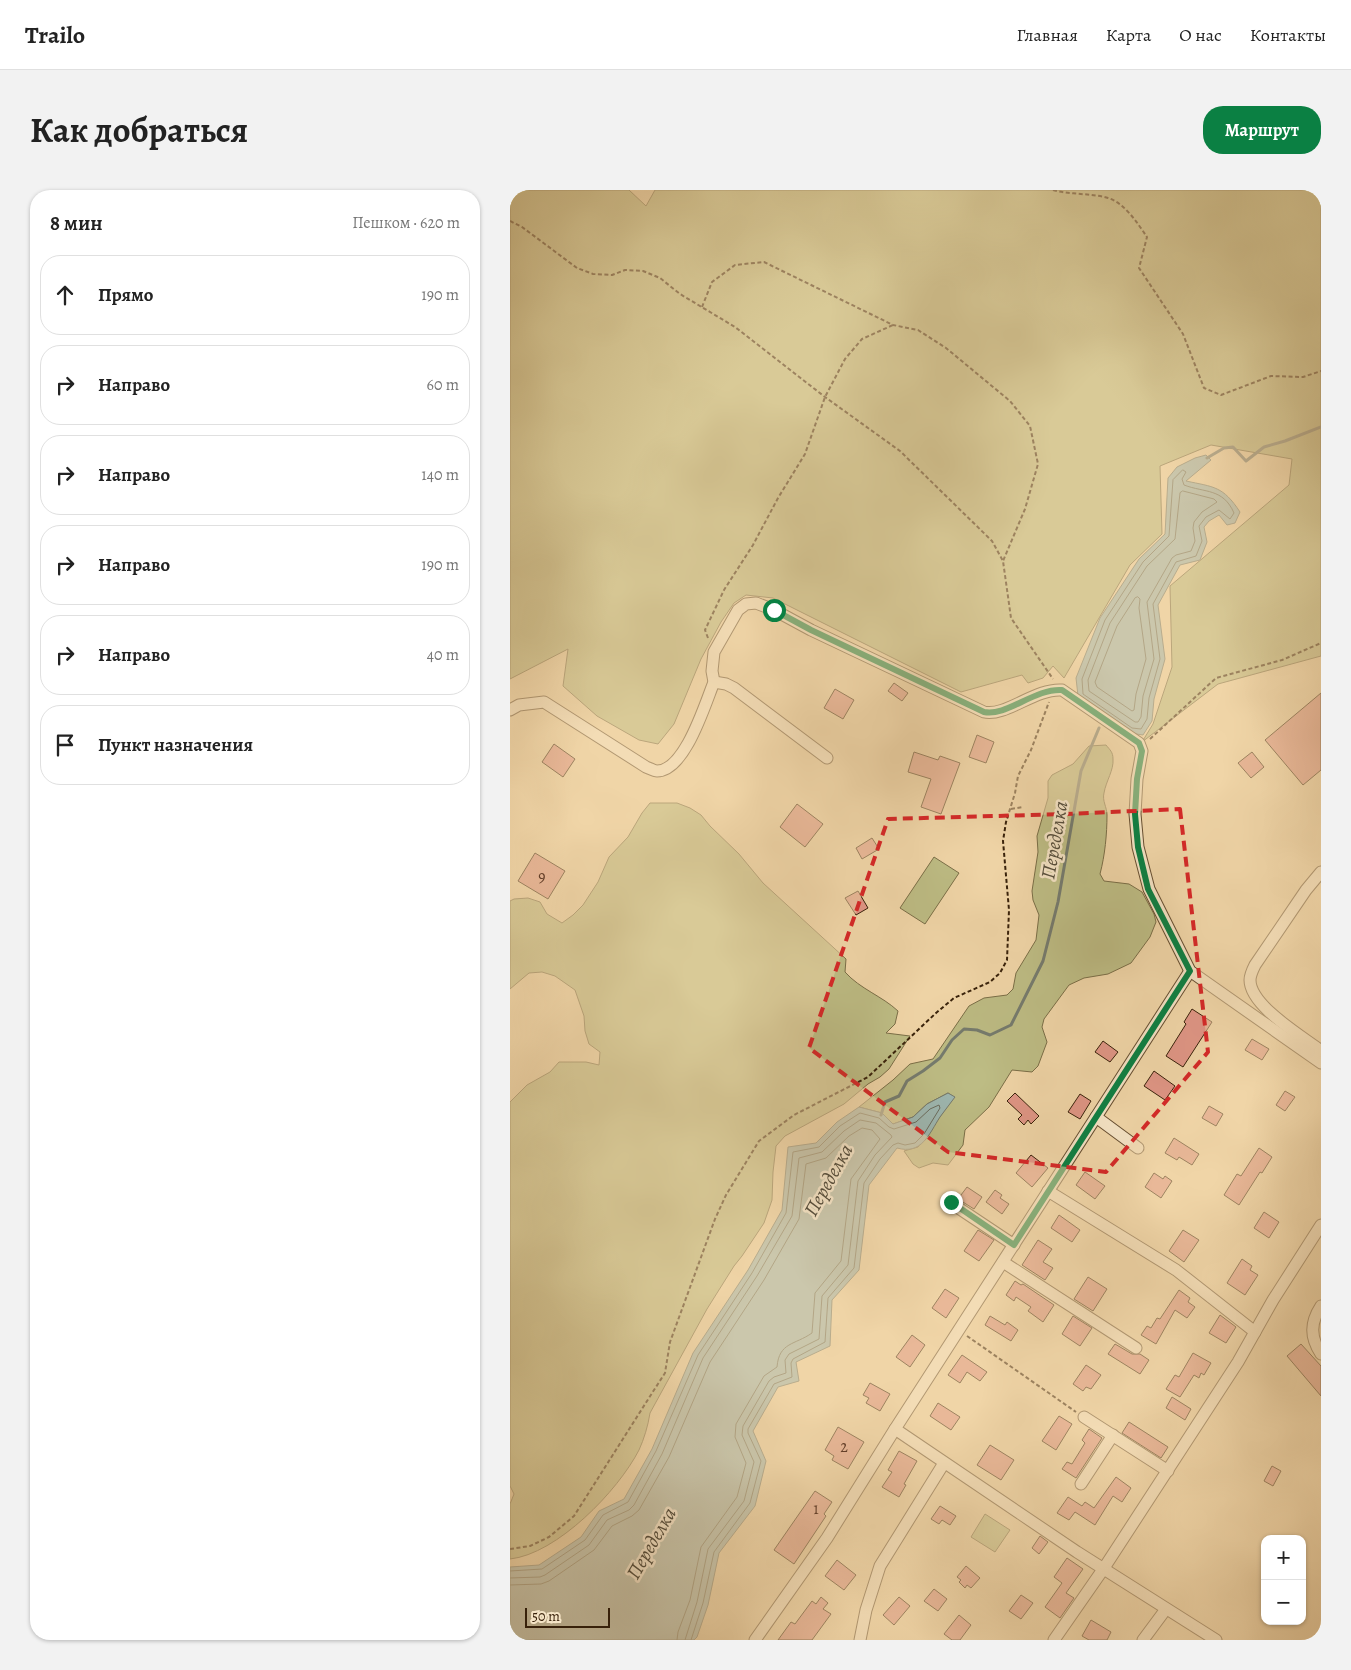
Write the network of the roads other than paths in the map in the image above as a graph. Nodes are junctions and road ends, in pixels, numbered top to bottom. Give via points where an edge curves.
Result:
1 (714, 682) junction
2 (510, 710) edge
3 (827, 758) dead end
4 (1321, 872) edge
5 (1190, 971) junction
6 (1321, 1051) edge
7 (1321, 1063) edge
8 (1096, 1117) junction
9 (1138, 1148) dead end
10 (1048, 1191) junction
11 (951, 1202) dead end
12 (1321, 1225) edge
13 (1014, 1245) junction
14 (1003, 1262) junction
15 (1321, 1306) edge
16 (1255, 1332) junction
17 (1136, 1348) dead end
18 (1321, 1354) edge
19 (1084, 1417) road end
20 (895, 1429) junction
21 (1113, 1435) junction
22 (944, 1463) junction
23 (1168, 1471) junction
24 (1081, 1484) dead end
25 (1104, 1568) junction
26 (1166, 1609) junction
27 (863, 1639) edge
28 (755, 1640) edge
29 (1054, 1640) edge
30 (1144, 1640) edge
31 (1216, 1640) edge

1 - 2 street via 688,746 673,765 658,771 646,767 544,702 519,705
1 - 3 street via 734,688
1 - 5 street via 714,652 738,610 746,604 756,603 984,712 994,713 1036,694 1062,690 1139,743 1142,751 1137,779 1138,847 1148,889
4 - 6 street via 1260,957 1250,979 1257,1000
5 - 7 street
5 - 8 street
8 - 9 street
8 - 10 street
10 - 13 street
10 - 16 street via 1169,1265
11 - 13 street
12 - 16 street
13 - 14 street
14 - 17 street
14 - 20 street
15 - 18 street via 1313,1326 1313,1339
16 - 23 street
19 - 21 street
20 - 22 street
20 - 28 street via 827,1538
21 - 23 street
21 - 24 street
22 - 25 street
22 - 27 street via 880,1566 866,1610
23 - 25 street
25 - 26 street
25 - 29 street
26 - 30 street
26 - 31 street

